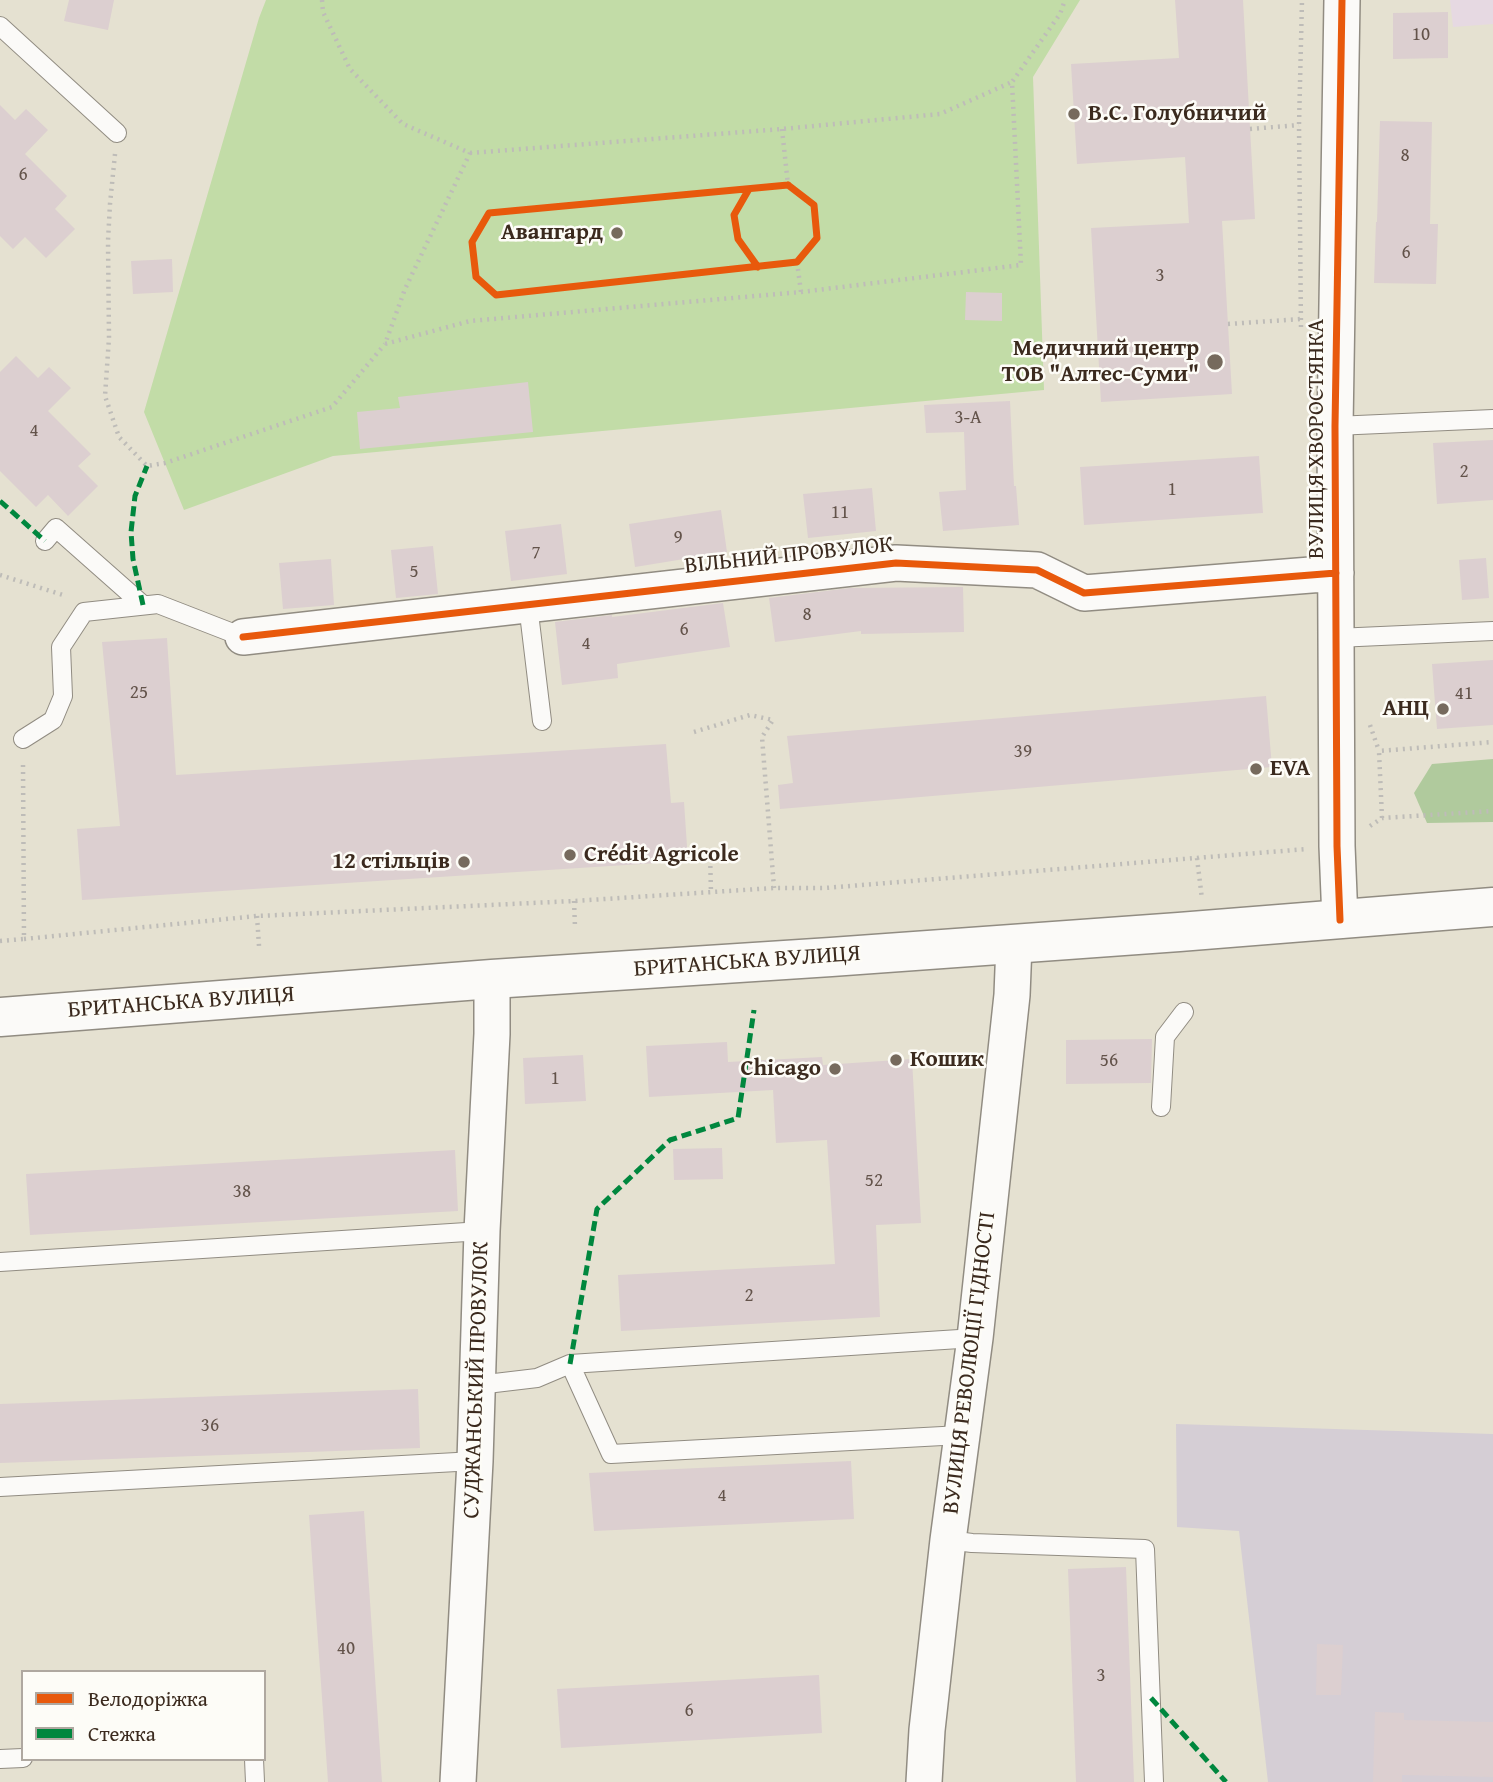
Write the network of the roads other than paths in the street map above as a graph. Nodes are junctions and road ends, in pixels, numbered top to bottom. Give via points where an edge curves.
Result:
1 (1342, 0) edge
2 (0, 26) edge
3 (117, 133) road end
4 (1493, 419) edge
5 (1335, 426) junction
6 (45, 541) dead end
7 (1336, 573) junction
8 (143, 605) junction
9 (528, 605) junction
10 (1493, 631) edge
11 (243, 637) joint
12 (1336, 638) junction
13 (542, 721) dead end
14 (23, 739) road end
15 (1493, 906) edge
16 (1340, 920) junction
17 (1014, 944) junction
18 (492, 979) junction
19 (1185, 1012) dead end
20 (0, 1017) edge
21 (1161, 1107) dead end
22 (482, 1231) junction
23 (0, 1262) edge
24 (975, 1338) junction
25 (570, 1364) junction
26 (478, 1385) junction
27 (961, 1435) junction
28 (475, 1461) junction
29 (0, 1487) edge
30 (948, 1540) junction
31 (21, 1758) edge
32 (0, 1759) edge
33 (254, 1761) edge
34 (255, 1782) edge
35 (458, 1782) edge
36 (924, 1782) edge
37 (1154, 1782) edge

1 - 5 street, ВУЛИЦЯ ХВОРОСТЯНКА
2 - 3 lane
4 - 5 lane
5 - 7 street, ВУЛИЦЯ ХВОРОСТЯНКА
6 - 8 lane via 56,528
7 - 9 street, ВІЛЬНИЙ ПРОВУЛОК via 1084,593 1037,570 896,563
7 - 12 street, ВУЛИЦЯ ХВОРОСТЯНКА
8 - 11 lane via 158,604
8 - 14 lane via 84,612 61,647 62,696 54,720
9 - 11 street, ВІЛЬНИЙ ПРОВУЛОК
9 - 13 lane
10 - 12 lane
12 - 16 street, ВУЛИЦЯ ХВОРОСТЯНКА
15 - 16 main road, БРИТАНСЬКА ВУЛИЦЯ
16 - 17 main road, БРИТАНСЬКА ВУЛИЦЯ
17 - 18 main road, БРИТАНСЬКА ВУЛИЦЯ
17 - 24 street, ВУЛИЦЯ РЕВОЛЮЦІЇ ГІДНОСТІ
18 - 20 main road, БРИТАНСЬКА ВУЛИЦЯ
18 - 22 street, СУДЖАНСЬКИЙ ПРОВУЛОК
19 - 21 lane via 1165,1037
22 - 23 lane
22 - 26 street, СУДЖАНСЬКИЙ ПРОВУЛОК
24 - 25 lane
24 - 27 street, ВУЛИЦЯ РЕВОЛЮЦІЇ ГІДНОСТІ
25 - 26 lane via 537,1378
25 - 27 lane via 611,1454
26 - 28 street, СУДЖАНСЬКИЙ ПРОВУЛОК
27 - 30 street, ВУЛИЦЯ РЕВОЛЮЦІЇ ГІДНОСТІ
28 - 29 lane
28 - 35 street, СУДЖАНСЬКИЙ ПРОВУЛОК
30 - 36 street, ВУЛИЦЯ РЕВОЛЮЦІЇ ГІДНОСТІ
30 - 37 lane via 1145,1549
31 - 32 lane
33 - 34 lane

